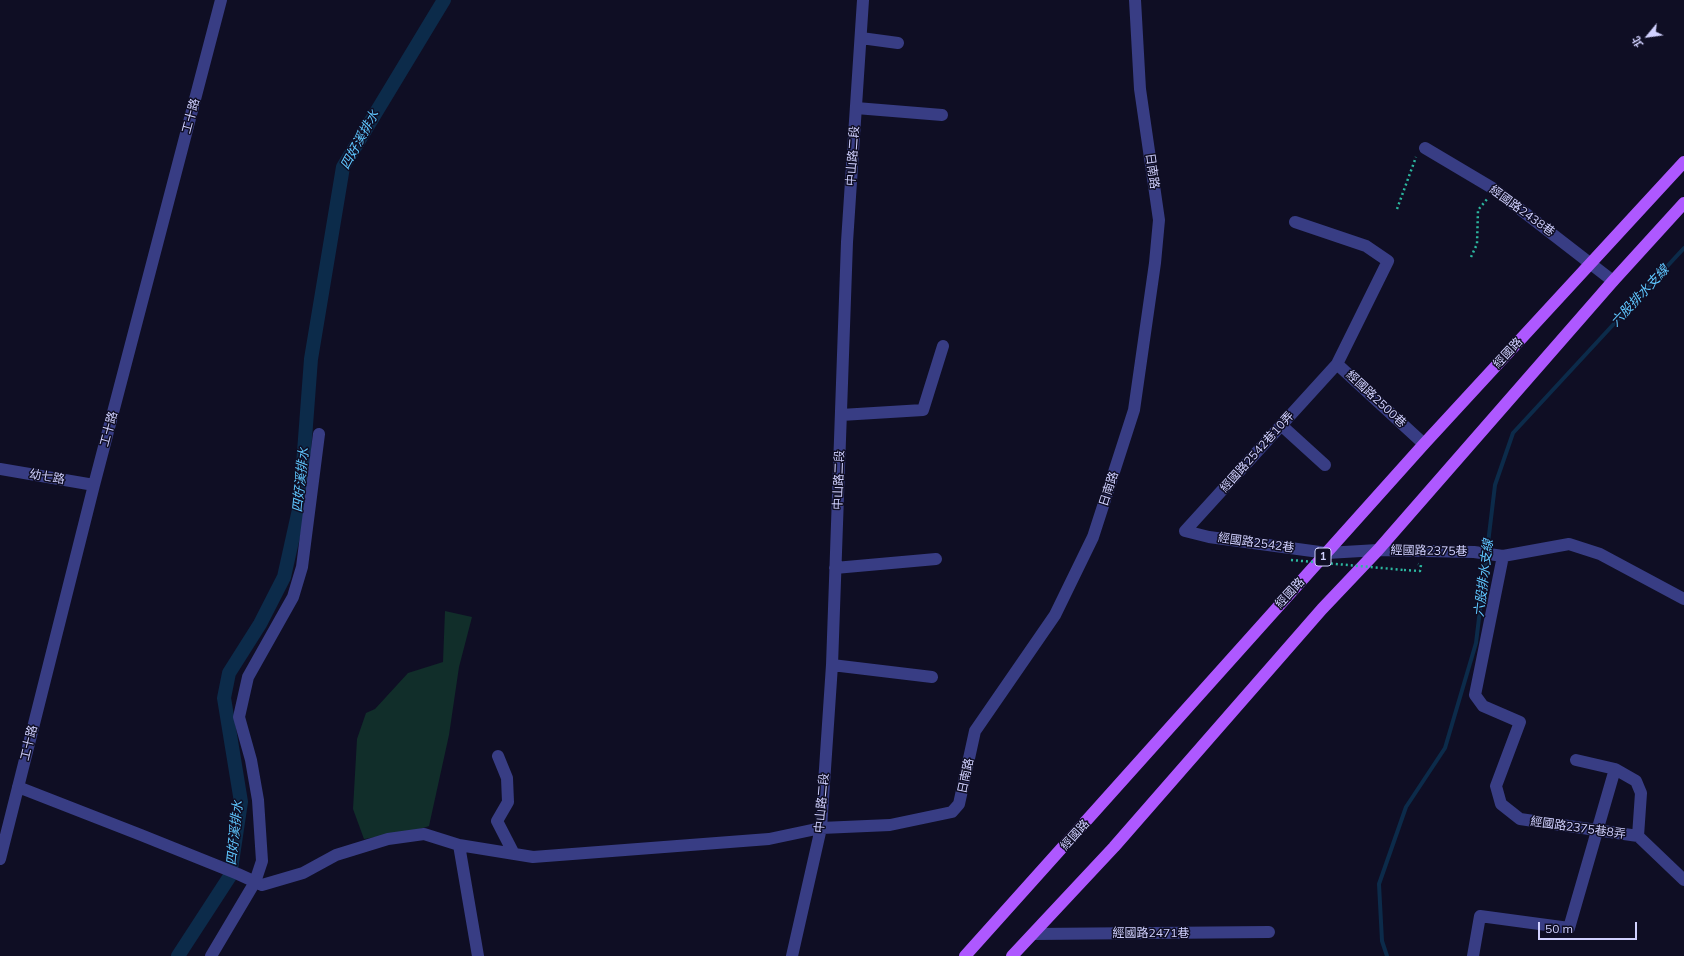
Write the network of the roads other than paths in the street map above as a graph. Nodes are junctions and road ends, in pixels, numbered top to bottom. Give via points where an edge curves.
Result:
1 (221, 0) edge
2 (863, 0) edge
3 (1135, 0) edge
4 (860, 38) junction
5 (898, 43) dead end
6 (856, 108) junction
7 (942, 115) dead end
8 (1425, 148) road end
9 (1684, 162) edge
10 (1684, 203) edge
11 (1295, 222) dead end
12 (1591, 263) junction
13 (1613, 280) junction
14 (943, 346) dead end
15 (1337, 364) junction
16 (1329, 373) joint
17 (841, 415) junction
18 (1281, 425) junction
19 (319, 434) dead end
20 (1424, 444) junction
21 (1325, 465) dead end
22 (0, 469) edge
23 (94, 485) junction
24 (1185, 531) joint
25 (1378, 550) junction
26 (1327, 553) junction
27 (1498, 556) junction
28 (936, 559) dead end
29 (835, 568) junction
30 (1684, 599) edge
31 (832, 665) junction
32 (932, 677) dead end
33 (498, 756) dead end
34 (1576, 760) dead end
35 (1615, 769) junction
36 (18, 788) junction
37 (821, 828) junction
38 (1597, 830) junction
39 (1638, 836) junction
40 (459, 846) junction
41 (514, 854) junction
42 (0, 859) edge
43 (1684, 880) edge
44 (255, 882) junction
45 (1269, 932) dead end
46 (1034, 934) junction
47 (211, 956) edge
48 (478, 956) edge
49 (792, 956) edge
50 (965, 956) edge
51 (1012, 956) edge
52 (1473, 956) edge

1 - 23 street, 工十路
2 - 4 street, 中山路二段
3 - 37 street, 日南路 via 1140,89 1159,220 1156,264 1134,410 1093,537 1055,615 975,731 959,804 952,812 890,825
4 - 5 street
4 - 6 street, 中山路二段
6 - 7 street
6 - 17 street, 中山路二段 via 847,242
8 - 12 street, 經國路2438巷 via 1494,189
9 - 12 main road, 經國路 / 1
10 - 13 main road
11 - 15 street via 1366,246 1388,261
12 - 13 street, 經國路2438巷
12 - 20 main road, 經國路 / 1
13 - 25 main road
14 - 17 street via 923,410
15 - 16 street, 經國路2500巷
15 - 20 street, 經國路2500巷
16 - 18 street, 經國路2542巷10弄
17 - 29 street, 中山路二段
18 - 21 street
18 - 24 street, 經國路2542巷10弄
19 - 44 street via 302,567 293,597 248,677 239,717 251,760 258,800 262,861
20 - 26 main road, 經國路 / 1
22 - 23 street, 幼七路
23 - 36 street, 工十路
24 - 26 street, 經國路2542巷 via 1209,537
25 - 26 street, 經國路2375巷
25 - 27 street, 經國路2375巷 via 1474,552
25 - 46 main road via 1322,609 1114,847
26 - 50 main road, 經國路 / 1
27 - 30 street, 經國路2375巷 via 1569,544 1600,554
27 - 38 street, 經國路2375巷8弄 via 1475,695 1483,706 1520,722 1496,786 1501,804 1520,819
28 - 29 street
29 - 31 street, 中山路二段
31 - 32 street
31 - 37 street, 中山路二段
33 - 41 street via 507,778 508,802 497,821
34 - 35 street
35 - 38 street
35 - 39 street via 1636,781 1641,793
36 - 42 street, 工十路
36 - 44 street
37 - 41 street, 日南路 via 769,839 533,858
37 - 49 street, 中山路二段
38 - 39 street, 經國路2375巷8弄
38 - 52 street via 1569,928 1480,916
39 - 43 street, 經國路2375巷8弄
40 - 41 street, 日南路
40 - 44 street, 日南路 via 424,834 388,838 336,856 304,874 262,885
40 - 48 street
44 - 47 street
45 - 46 street, 經國路2471巷
46 - 51 main road

